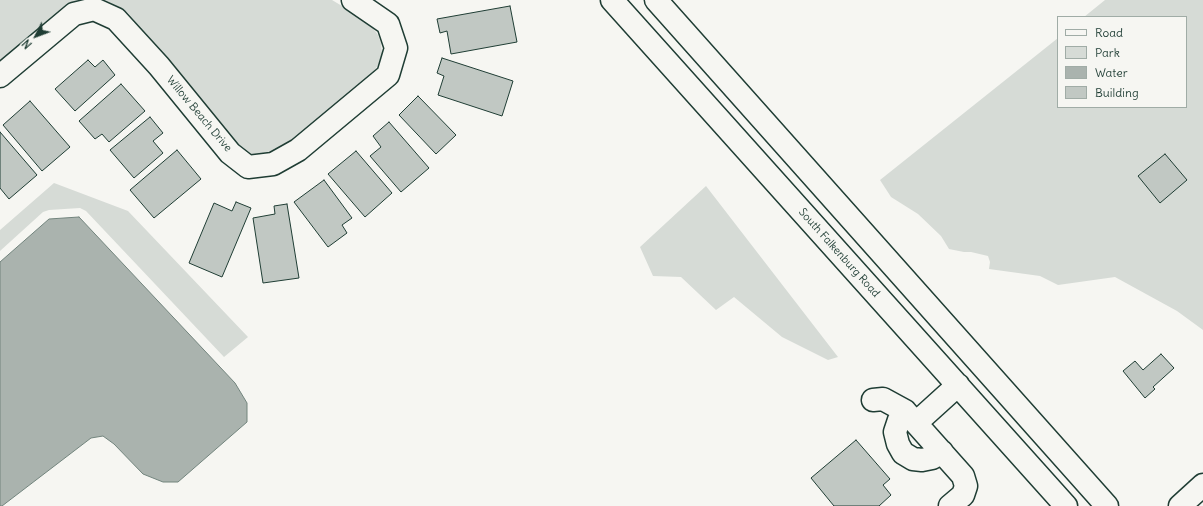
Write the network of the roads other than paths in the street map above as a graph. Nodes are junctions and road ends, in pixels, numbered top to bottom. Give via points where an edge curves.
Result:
1 (353, 0) edge
2 (612, 0) edge
3 (656, 0) edge
4 (0, 76) edge
5 (958, 385) junction
6 (873, 400) dead end
7 (911, 417) junction
8 (942, 452) junction
9 (1203, 485) edge
10 (950, 506) edge
11 (1066, 506) edge
12 (1107, 506) edge
13 (1180, 506) edge

1 - 4 street, Willow Beach Drive via 388,24 396,48 388,75 298,150 273,164 248,167 230,153 159,66 116,19 94,9 74,14
2 - 5 street, South Falkenburg Road
3 - 12 street
5 - 7 street
5 - 11 street, South Falkenburg Road
6 - 7 street via 883,399
7 - 8 street
7 - 8 street via 899,420 896,432 903,453 913,459 922,460
8 - 10 street via 963,476 966,486 963,495
9 - 13 street

